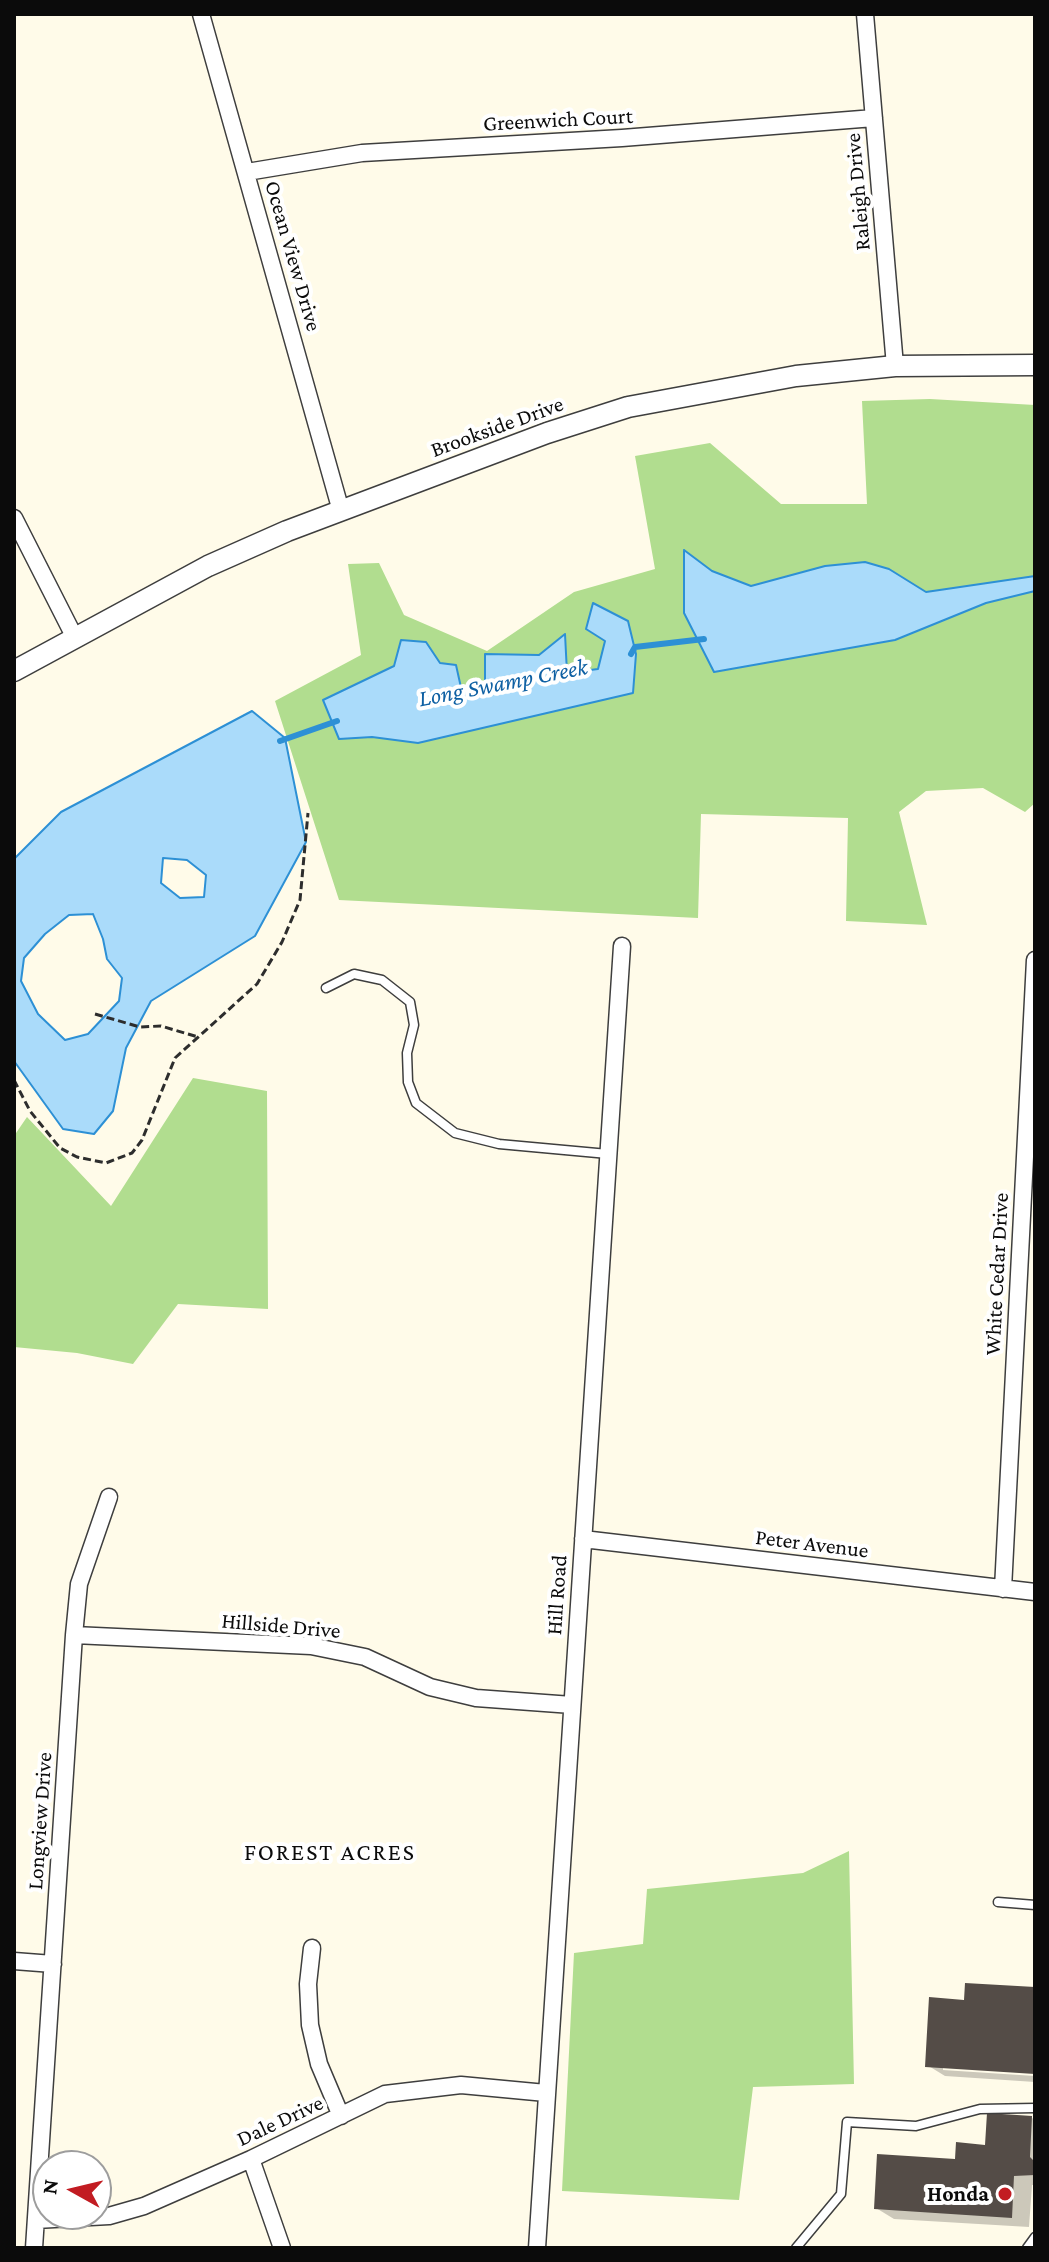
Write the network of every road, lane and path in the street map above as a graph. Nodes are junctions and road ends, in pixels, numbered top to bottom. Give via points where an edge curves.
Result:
1 (201, 14) edge
2 (865, 14) edge
3 (874, 118) junction
4 (247, 172) junction
5 (1035, 365) edge
6 (895, 366) junction
7 (341, 511) junction
8 (14, 518) edge
9 (75, 638) junction
10 (14, 671) edge
11 (308, 813) dead end
12 (622, 946) dead end
13 (1035, 960) edge
14 (326, 988) dead end
15 (95, 1014) dead end
16 (198, 1037) junction
17 (14, 1080) edge
18 (609, 1154) junction
19 (109, 1497) dead end
20 (583, 1539) junction
21 (1003, 1589) junction
22 (1035, 1592) edge
23 (74, 1635) junction
24 (572, 1705) junction
25 (998, 1902) dead end
26 (1035, 1905) edge
27 (312, 1948) dead end
28 (14, 1961) edge
29 (53, 1964) junction
30 (546, 2093) junction
31 (1035, 2108) edge
32 (341, 2116) junction
33 (41, 2150) edge
34 (251, 2159) junction
35 (112, 2215) edge
36 (1035, 2237) edge
37 (282, 2248) edge
38 (537, 2248) edge
39 (796, 2248) edge
40 (1027, 2248) edge

1 - 4 street, Ocean View Drive
2 - 3 street, Raleigh Drive
3 - 4 street, Greenwich Court via 362,153
3 - 6 street, Raleigh Drive
4 - 7 street, Ocean View Drive
5 - 6 street, Brookside Drive
6 - 7 street, Brookside Drive via 796,376 628,407
7 - 9 street, Brookside Drive via 208,566
8 - 9 street
9 - 10 street, Brookside Drive
11 - 16 path via 300,900 282,942 257,984
12 - 18 street, Hill Road
13 - 21 street, White Cedar Drive
14 - 18 lane via 354,974 382,980 410,1002 414,1025 407,1053 408,1082 416,1103 455,1133 499,1144
15 - 16 path
16 - 17 path via 175,1058 142,1140 132,1153 106,1163 60,1148 30,1111
18 - 20 street, Hill Road
19 - 23 street, Longview Drive via 79,1584
20 - 21 street, Peter Avenue
20 - 24 street, Hill Road
21 - 22 street, Peter Avenue
23 - 24 street, Hillside Drive via 311,1646 365,1657 430,1687 476,1698
23 - 29 street, Longview Drive
24 - 30 street, Hill Road
25 - 26 lane
27 - 32 street via 310,2025 319,2064
28 - 29 street
29 - 33 street, Longview Drive
30 - 32 street, Dale Drive via 461,2085 422,2088 385,2094
30 - 38 street, Hill Road
31 - 39 lane via 980,2109 916,2126 847,2122 841,2194
32 - 34 street, Dale Drive
34 - 35 street, Dale Drive
34 - 37 street
36 - 40 lane

